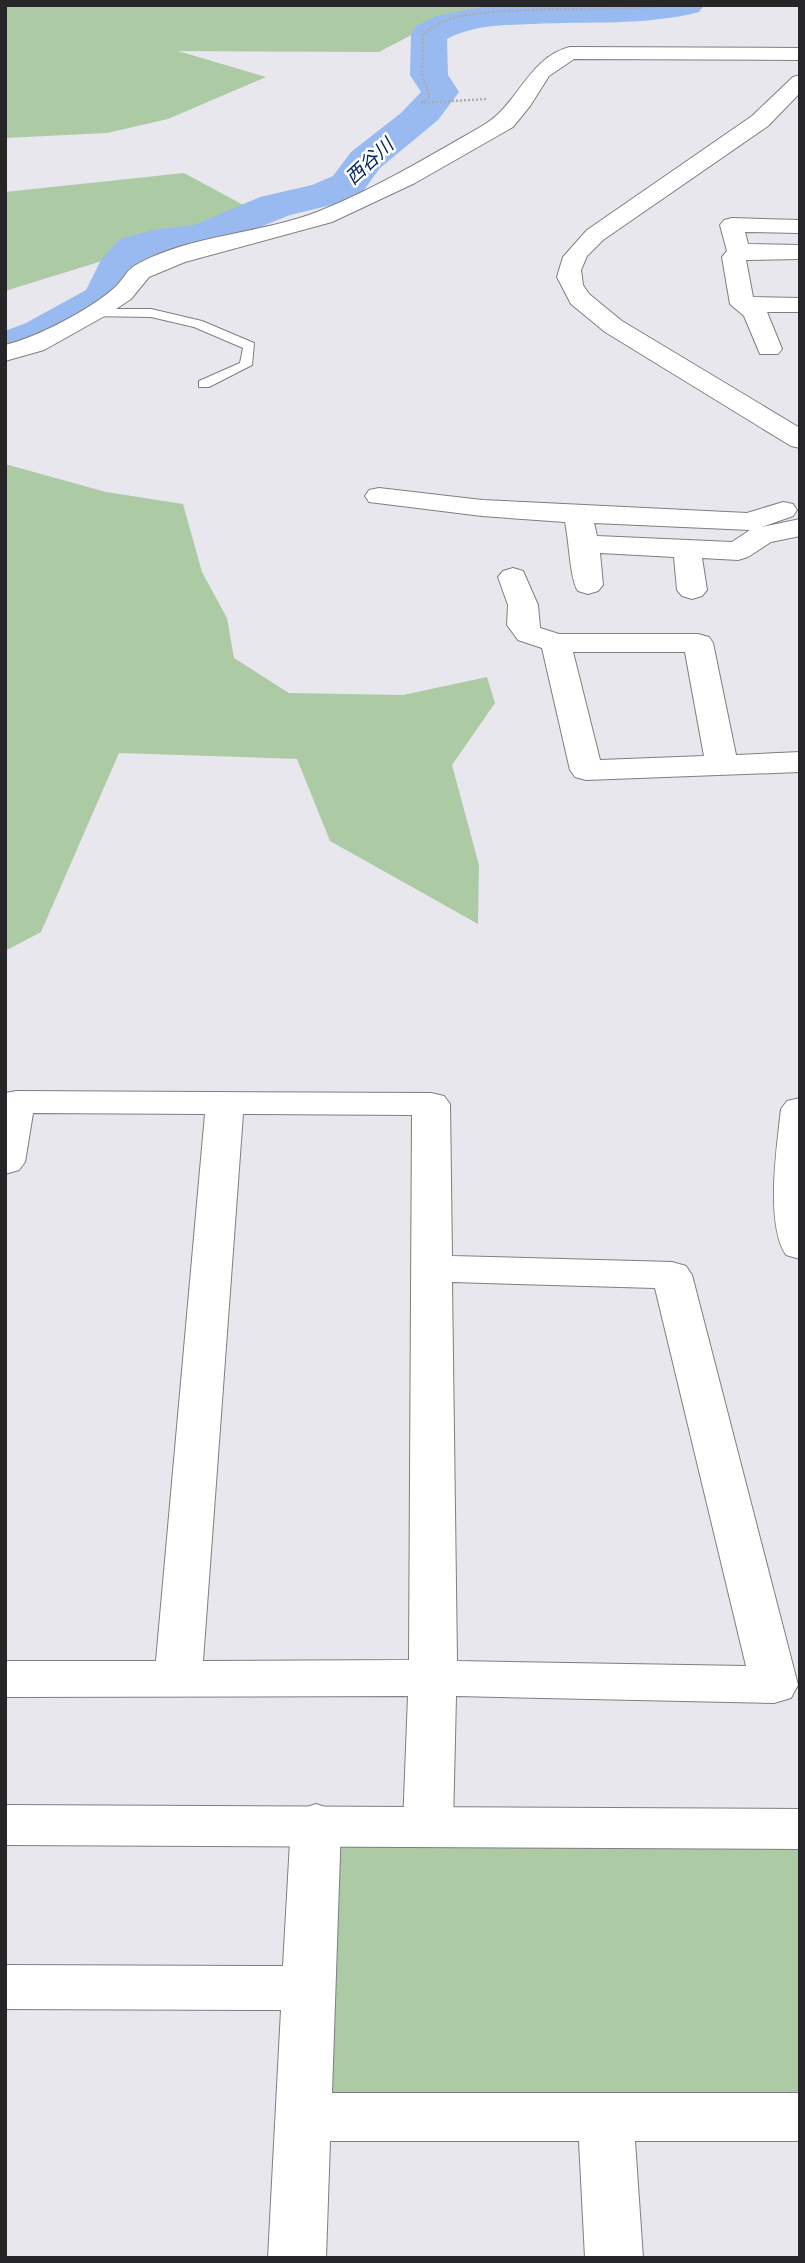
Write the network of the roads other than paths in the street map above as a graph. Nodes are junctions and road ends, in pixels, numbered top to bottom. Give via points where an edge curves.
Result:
1 (800, 54) edge
2 (800, 81) edge
3 (800, 226) edge
4 (800, 252) edge
5 (739, 253) junction
6 (742, 304) junction
7 (800, 304) edge
8 (92, 313) junction
9 (769, 349) dead end
10 (5, 352) edge
11 (204, 384) dead end
12 (798, 438) edge
13 (379, 496) dead end
14 (800, 504) edge
15 (577, 514) junction
16 (800, 527) edge
17 (585, 544) junction
18 (687, 549) junction
19 (513, 577) dead end
20 (587, 585) dead end
21 (692, 590) dead end
22 (556, 643) junction
23 (800, 762) edge
24 (722, 766) junction
25 (225, 1103) junction
26 (800, 1110) edge
27 (5, 1162) edge
28 (800, 1246) edge
29 (432, 1268) junction
30 (433, 1678) junction
31 (5, 1679) edge
32 (178, 1679) junction
33 (316, 1824) junction
34 (5, 1825) edge
35 (428, 1825) junction
36 (800, 1829) edge
37 (5, 1987) edge
38 (309, 1988) junction
39 (303, 2117) junction
40 (800, 2117) edge
41 (606, 2118) junction
42 (297, 2258) edge
43 (614, 2258) edge

1 - 8 street via 569,53 541,72 505,122 361,201 284,231 177,257 141,272 122,294
2 - 12 street via 760,121 595,235 570,265 571,284 611,325
3 - 5 street via 732,225
4 - 5 street
5 - 6 street via 734,257
6 - 7 street
6 - 9 street via 755,312
8 - 10 street via 35,345
8 - 11 lane via 151,313 198,324 250,346 246,366
13 - 15 street
14 - 15 street via 750,522
15 - 17 street
16 - 18 street via 761,536 738,551
17 - 18 street
17 - 20 street
18 - 21 street
19 - 22 street via 523,605 522,625 529,634
22 - 24 street via 586,770
22 - 24 street via 698,643
23 - 24 street
25 - 27 street via 16,1102
25 - 29 street via 431,1104
25 - 32 street
26 - 28 street via 795,1168
29 - 30 street
29 - 30 street via 672,1275 774,1685
30 - 32 street
30 - 35 street
31 - 32 street
33 - 34 street
33 - 35 street
33 - 38 street
35 - 36 street
37 - 38 street
38 - 39 street
39 - 41 street
39 - 42 street
40 - 41 street
41 - 43 street

